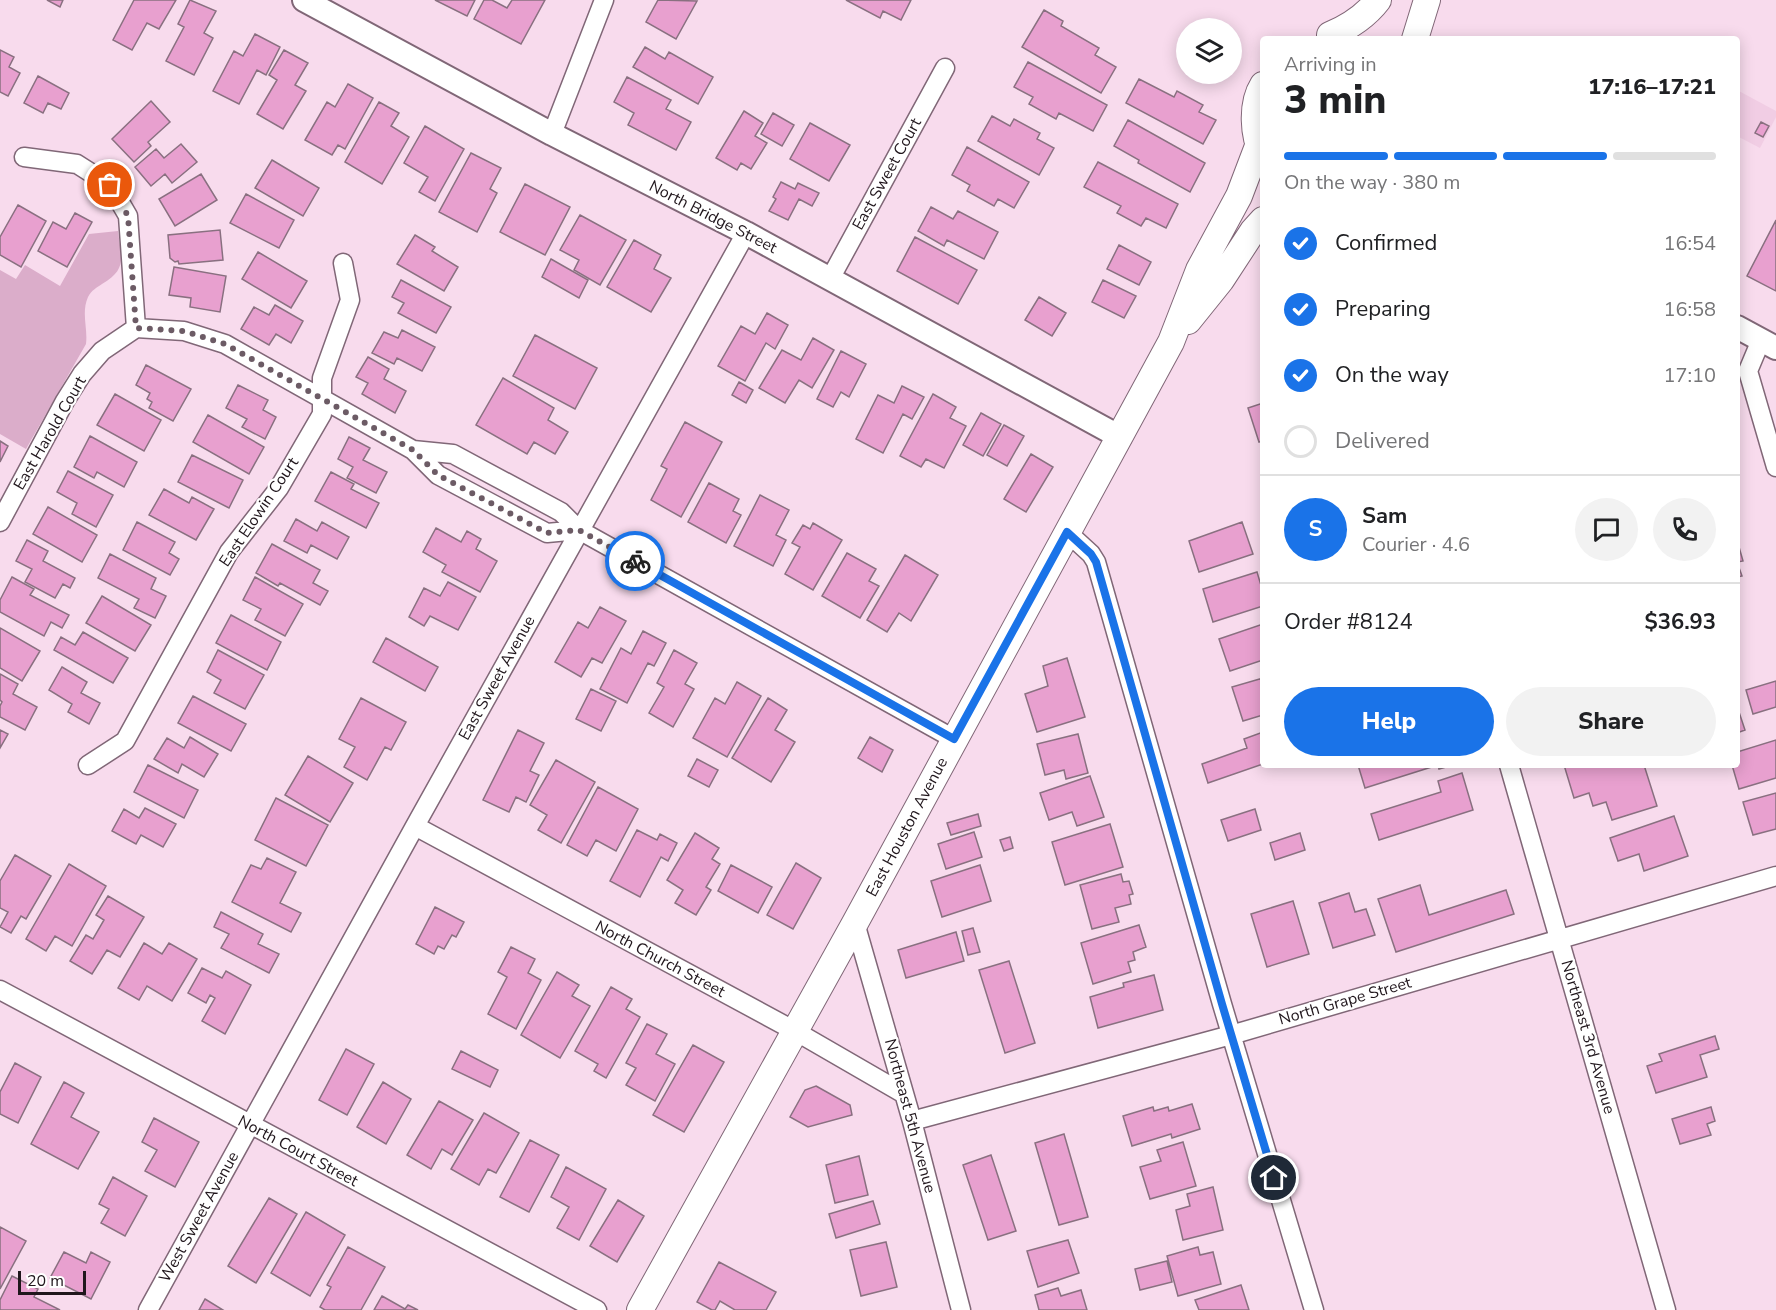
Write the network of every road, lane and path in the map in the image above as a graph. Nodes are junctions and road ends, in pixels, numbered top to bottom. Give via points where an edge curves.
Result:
1 (304, 0) edge
2 (604, 0) edge
3 (1378, 0) edge
4 (1427, 0) edge
5 (1326, 36) edge
6 (1416, 36) edge
7 (945, 68) dead end
8 (1260, 89) edge
9 (552, 134) junction
10 (1260, 144) edge
11 (1260, 152) edge
12 (24, 157) dead end
13 (1260, 223) edge
14 (746, 233) junction
15 (343, 262) dead end
16 (830, 279) junction
17 (136, 328) junction
18 (1740, 329) edge
19 (1171, 342) junction
20 (1769, 344) edge
21 (322, 397) junction
22 (1120, 437) junction
23 (413, 450) junction
24 (1776, 466) edge
25 (0, 522) edge
26 (579, 530) junction
27 (1067, 532) junction
28 (954, 739) junction
29 (88, 765) dead end
30 (1510, 768) edge
31 (415, 826) junction
32 (1776, 876) edge
33 (855, 923) junction
34 (1560, 939) junction
35 (0, 990) edge
36 (795, 1031) junction
37 (1231, 1035) junction
38 (904, 1094) junction
39 (912, 1121) junction
40 (249, 1125) junction
41 (148, 1310) edge
42 (597, 1310) edge
43 (640, 1310) edge
44 (961, 1310) edge
45 (1314, 1310) edge
46 (1666, 1310) edge

1 - 9 street, North Bridge Street
2 - 9 street
3 - 5 main road via 1349,27
4 - 6 main road
7 - 16 street, East Sweet Court
8 - 10 main road via 1255,117
9 - 14 street, North Bridge Street
11 - 19 main road, East Houston Avenue via 1199,270
12 - 17 street via 77,164 110,185 128,216
13 - 19 main road, East Houston Avenue
14 - 16 street, North Bridge Street
14 - 26 street, East Sweet Avenue
15 - 21 street, East Elowin Court via 350,300 322,378
16 - 22 street, North Bridge Street
17 - 21 street via 184,331 225,344
17 - 25 street, East Harold Court via 102,351 82,374
18 - 20 street
19 - 22 main road, East Houston Avenue
20 - 24 street via 1748,371
21 - 23 street
21 - 29 street, East Elowin Court via 322,414 279,488 229,552 125,741
22 - 27 main road, East Houston Avenue
23 - 26 street via 453,454 561,512
23 - 26 street via 438,475 547,533
26 - 28 street
26 - 31 street, East Sweet Avenue
27 - 28 main road, East Houston Avenue
27 - 37 street via 1096,562
28 - 33 main road, East Houston Avenue
30 - 34 street, Northeast 3rd Avenue
31 - 36 street, North Church Street
31 - 40 street, East Sweet Avenue
32 - 34 street, North Grape Street
33 - 36 main road, East Houston Avenue
33 - 38 street, Northeast 5th Avenue
34 - 37 street, North Grape Street
34 - 46 street, Northeast 3rd Avenue
35 - 40 street, North Court Street
36 - 38 street, North Church Street
36 - 43 main road, East Houston Avenue
37 - 39 street, North Grape Street
37 - 45 street
38 - 39 street, Northeast 5th Avenue
39 - 44 street, Northeast 5th Avenue
40 - 41 street, West Sweet Avenue
40 - 42 street, North Court Street

